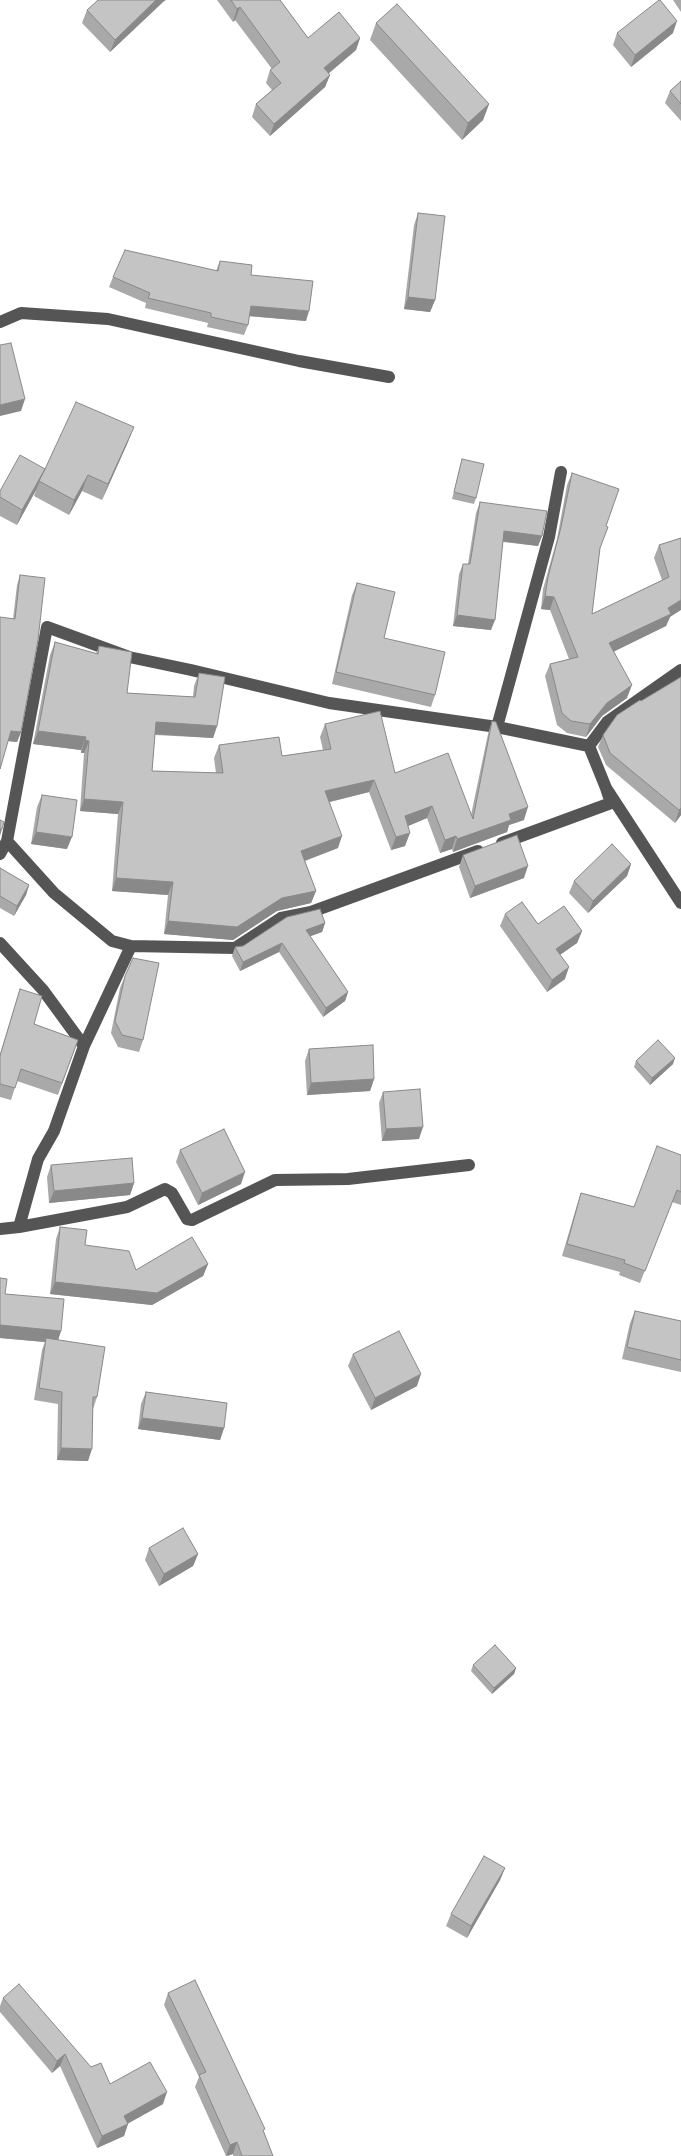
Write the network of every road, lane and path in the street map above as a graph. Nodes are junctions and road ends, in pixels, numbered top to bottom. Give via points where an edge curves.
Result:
1 (0, 322) edge
2 (389, 377) dead end
3 (561, 472) dead end
4 (681, 670) edge
5 (497, 727) junction
6 (589, 746) junction
7 (606, 788) junction
8 (7, 841) junction
9 (0, 854) edge
10 (681, 903) edge
11 (0, 943) edge
12 (131, 946) junction
13 (84, 1046) junction
14 (469, 1165) dead end
15 (19, 1227) junction
16 (0, 1229) edge

1 - 2 street via 21,313 108,319 299,361
3 - 5 street via 549,537
4 - 6 street via 607,722
5 - 6 street
5 - 8 street via 329,703 130,657 47,628
6 - 7 street
7 - 10 street
7 - 12 street via 611,803 312,912 281,918 235,948
8 - 9 street
8 - 12 street via 54,893 112,941
11 - 13 street via 43,990
12 - 13 street
13 - 15 street via 54,1131 38,1159
14 - 15 street via 348,1179 275,1180 192,1220 186,1219 172,1193 164,1189 127,1207
15 - 16 street

